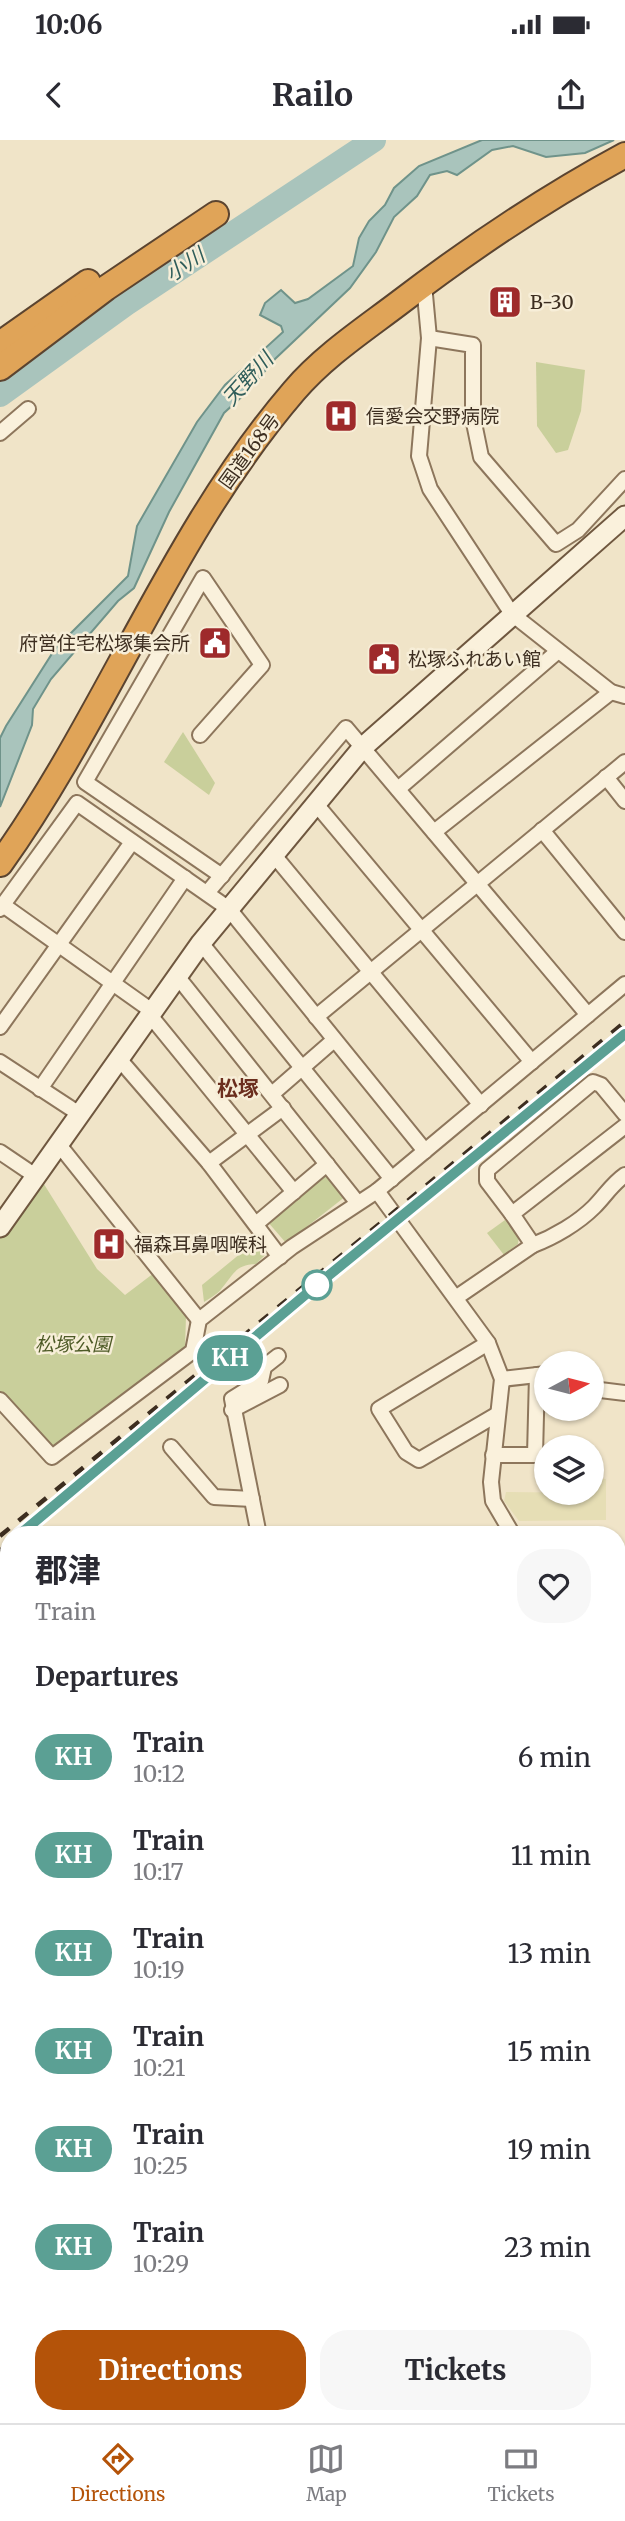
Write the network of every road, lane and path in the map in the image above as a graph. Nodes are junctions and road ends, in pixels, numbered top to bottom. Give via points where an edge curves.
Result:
1 (625, 155) edge
2 (424, 284) junction
3 (429, 338) junction
4 (0, 344) edge
5 (0, 368) edge
6 (28, 409) dead end
7 (0, 433) edge
8 (625, 479) edge
9 (625, 516) edge
10 (512, 614) junction
11 (557, 652) junction
12 (618, 694) edge
13 (201, 736) dead end
14 (363, 747) junction
15 (625, 762) edge
16 (607, 777) junction
17 (398, 789) junction
18 (625, 801) edge
19 (316, 804) junction
20 (542, 830) junction
21 (434, 832) junction
22 (132, 842) junction
23 (273, 854) junction
24 (0, 864) edge
25 (222, 876) junction
26 (185, 878) junction
27 (478, 884) junction
28 (207, 893) junction
29 (2, 907) edge
30 (229, 909) junction
31 (421, 930) junction
32 (625, 932) edge
33 (201, 943) junction
34 (59, 945) junction
35 (371, 972) junction
36 (177, 976) junction
37 (113, 983) junction
38 (625, 984) edge
39 (151, 1013) junction
40 (589, 1015) junction
41 (316, 1017) junction
42 (0, 1027) edge
43 (334, 1040) junction
44 (120, 1060) junction
45 (0, 1062) edge
46 (532, 1062) junction
47 (303, 1068) junction
48 (40, 1088) junction
49 (272, 1094) junction
50 (481, 1105) junction
51 (283, 1108) junction
52 (625, 1114) edge
53 (80, 1115) junction
54 (625, 1126) edge
55 (248, 1134) junction
56 (60, 1146) junction
57 (425, 1151) junction
58 (0, 1152) edge
59 (209, 1163) junction
60 (327, 1164) junction
61 (625, 1175) edge
62 (37, 1177) junction
63 (392, 1178) junction
64 (377, 1191) junction
65 (294, 1192) junction
66 (357, 1202) junction
67 (512, 1214) junction
68 (256, 1224) junction
69 (0, 1227) edge
70 (533, 1245) junction
71 (279, 1256) junction
72 (457, 1297) junction
73 (199, 1320) junction
74 (488, 1343) junction
75 (278, 1356) dead end
76 (534, 1376) edge
77 (502, 1379) junction
78 (280, 1385) dead end
79 (604, 1390) edge
80 (625, 1393) edge
81 (0, 1400) edge
82 (232, 1410) junction
83 (496, 1415) junction
84 (539, 1421) edge
85 (171, 1447) dead end
86 (493, 1455) junction
87 (252, 1499) junction
88 (257, 1526) edge
89 (508, 1526) edge

1 - 2 highway, 国道168号 via 537,204
2 - 3 street
2 - 24 highway, 国道168号 via 326,357 264,429 215,499 54,782
3 - 8 street via 473,345 474,418 481,457 556,544 578,530
3 - 10 street via 419,456 430,489
4 - 5 highway via 41,313 213,209
6 - 7 street
9 - 10 street
10 - 11 street
10 - 14 street
11 - 12 street
11 - 17 street
12 - 21 street
13 - 25 street via 262,665 203,578 85,782
14 - 17 street
14 - 19 street
14 - 25 street via 346,728
15 - 16 street
16 - 18 street
16 - 20 street
17 - 21 street
19 - 23 street
19 - 31 street
20 - 27 street
20 - 32 street
21 - 27 street
22 - 26 street
22 - 29 street via 77,803
22 - 34 street
23 - 30 street
23 - 35 street
25 - 28 street
26 - 28 street
26 - 37 street
27 - 31 street
27 - 40 street
28 - 30 street
29 - 34 street
30 - 33 street
30 - 41 street
31 - 35 street
31 - 46 street
33 - 36 street
33 - 47 street
34 - 37 street
34 - 42 street
35 - 41 street
35 - 50 street
36 - 39 street
36 - 49 street
37 - 39 street
37 - 48 street
38 - 40 street
39 - 44 street
39 - 55 street
40 - 46 street
41 - 43 street
43 - 47 street
43 - 57 street
44 - 53 street
44 - 59 street
45 - 48 street
46 - 50 street
47 - 49 street
47 - 63 street
48 - 53 street
49 - 51 street
50 - 57 street
51 - 55 street
51 - 60 street
52 - 67 street via 601,1085 593,1082 487,1170 487,1181
53 - 56 street
54 - 67 street
55 - 59 street
55 - 65 street
56 - 62 street
56 - 73 street
57 - 63 street
58 - 62 street
59 - 68 street
60 - 65 street
60 - 66 street
61 - 70 street via 593,1208
62 - 69 street
63 - 64 street
64 - 66 street
64 - 72 street
65 - 68 street
66 - 71 street
67 - 70 street
68 - 71 street
70 - 72 street
71 - 73 street
72 - 74 street
73 - 81 street via 192,1351 52,1457
74 - 77 street
74 - 83 street via 379,1409 406,1452 419,1460
75 - 82 street via 264,1367 261,1381 232,1399
76 - 77 street
77 - 83 street
78 - 82 street
79 - 80 street
82 - 87 street
83 - 86 street
84 - 86 street via 536,1455
85 - 87 street via 214,1497
86 - 89 street via 493,1501
87 - 88 street

